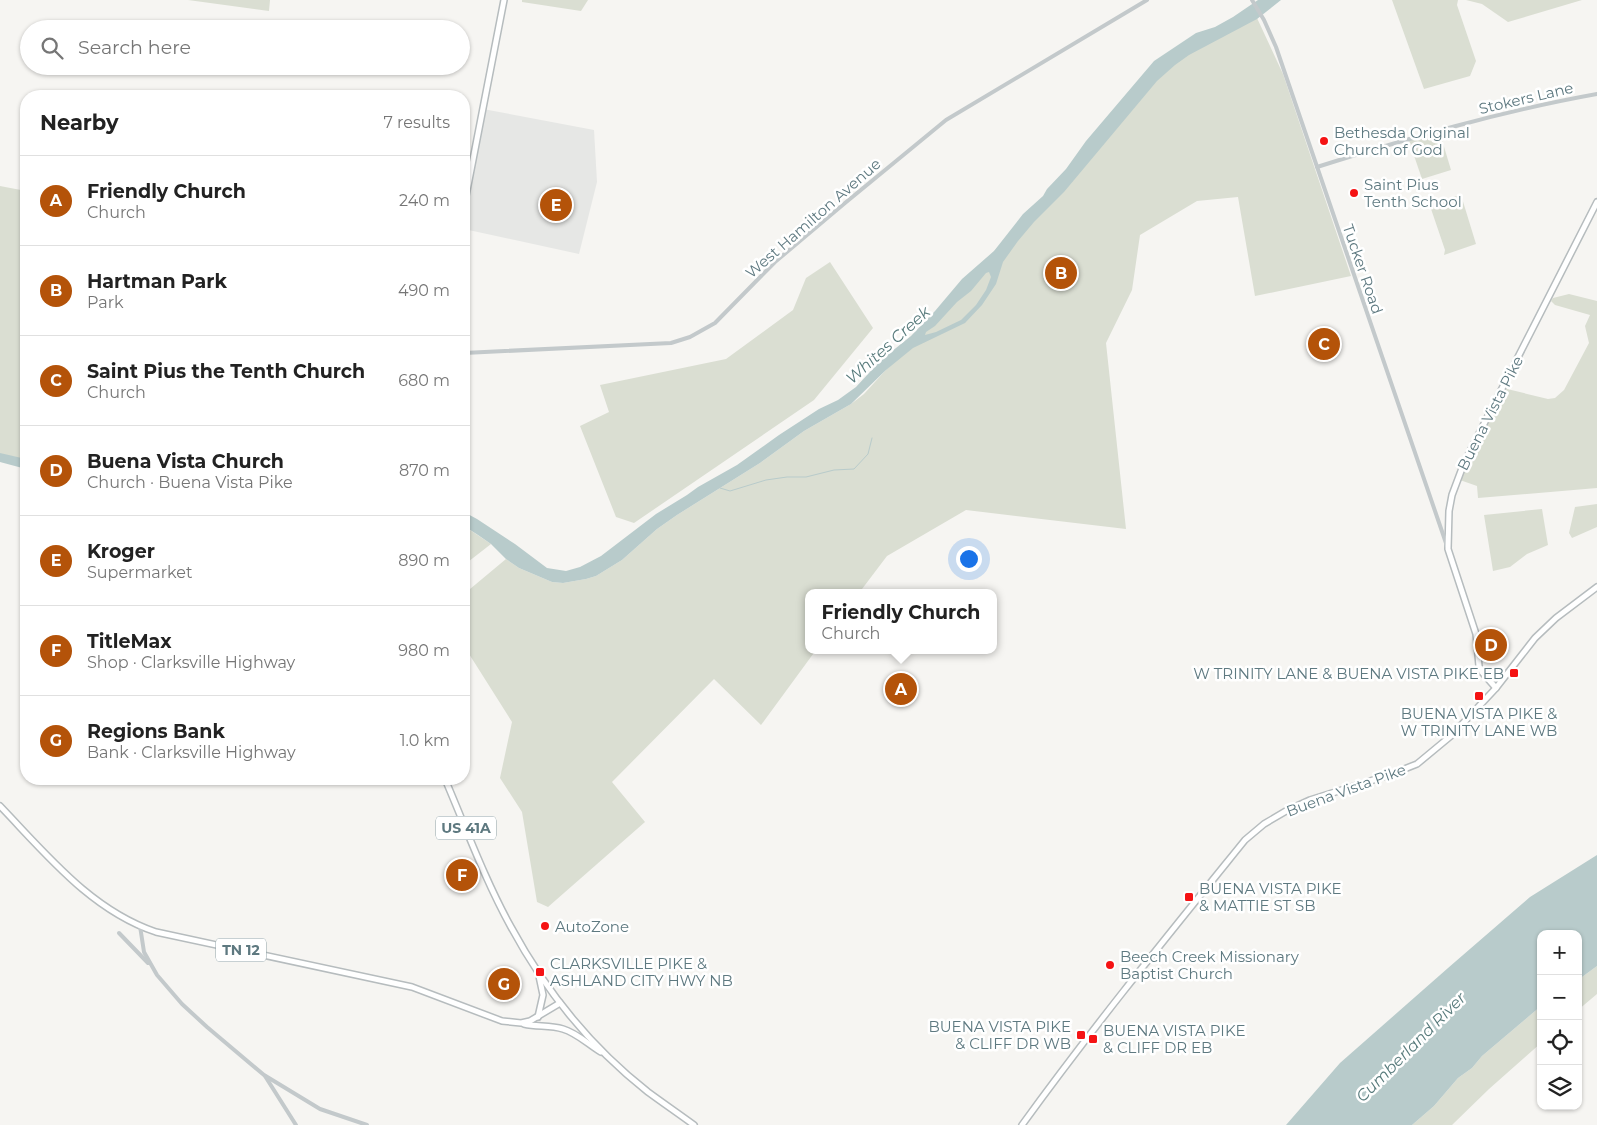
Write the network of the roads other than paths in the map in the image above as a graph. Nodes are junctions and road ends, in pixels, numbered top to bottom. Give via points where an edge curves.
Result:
1 (504, 0) edge
2 (1147, 0) edge
3 (1252, 0) edge
4 (1597, 94) edge
5 (1317, 167) junction
6 (470, 175) edge
7 (1597, 202) edge
8 (470, 353) edge
9 (1448, 548) junction
10 (1597, 588) edge
11 (1496, 688) junction
12 (448, 785) edge
13 (0, 806) edge
14 (140, 926) junction
15 (119, 933) dead end
16 (152, 966) junction
17 (539, 973) junction
18 (560, 1003) junction
19 (538, 1017) junction
20 (521, 1023) junction
21 (611, 1059) junction
22 (264, 1075) junction
23 (296, 1125) edge
24 (366, 1125) edge
25 (694, 1125) edge
26 (1022, 1125) edge

1 - 6 main road
2 - 8 street, West Hamilton Avenue via 946,120 775,262 715,323 690,337 672,343
3 - 5 street, Tucker Road via 1276,47
4 - 5 street, Stokers Lane via 1408,138
5 - 9 street, Tucker Road
7 - 9 main road, Buena Vista Pike via 1461,471 1449,511
9 - 11 main road, Buena Vista Pike via 1476,634 1479,666
10 - 11 main road via 1535,638
11 - 26 main road, Buena Vista Pike via 1452,735 1417,764 1310,800 1264,824 1245,840 1138,971
12 - 17 main road, US 41A via 498,902
13 - 14 main road, TN 12 via 71,880 112,911
14 - 16 street via 144,952
14 - 20 main road, TN 12 via 412,987 502,1021
15 - 16 street
16 - 22 street via 182,1004
17 - 18 main road, US 41A
17 - 19 main road via 543,995
18 - 19 main road, TN 12
18 - 21 main road, US 41A
19 - 20 main road, TN 12
20 - 21 main road via 564,1029
21 - 25 main road, US 41A via 648,1092
22 - 23 street
22 - 24 street via 320,1109

